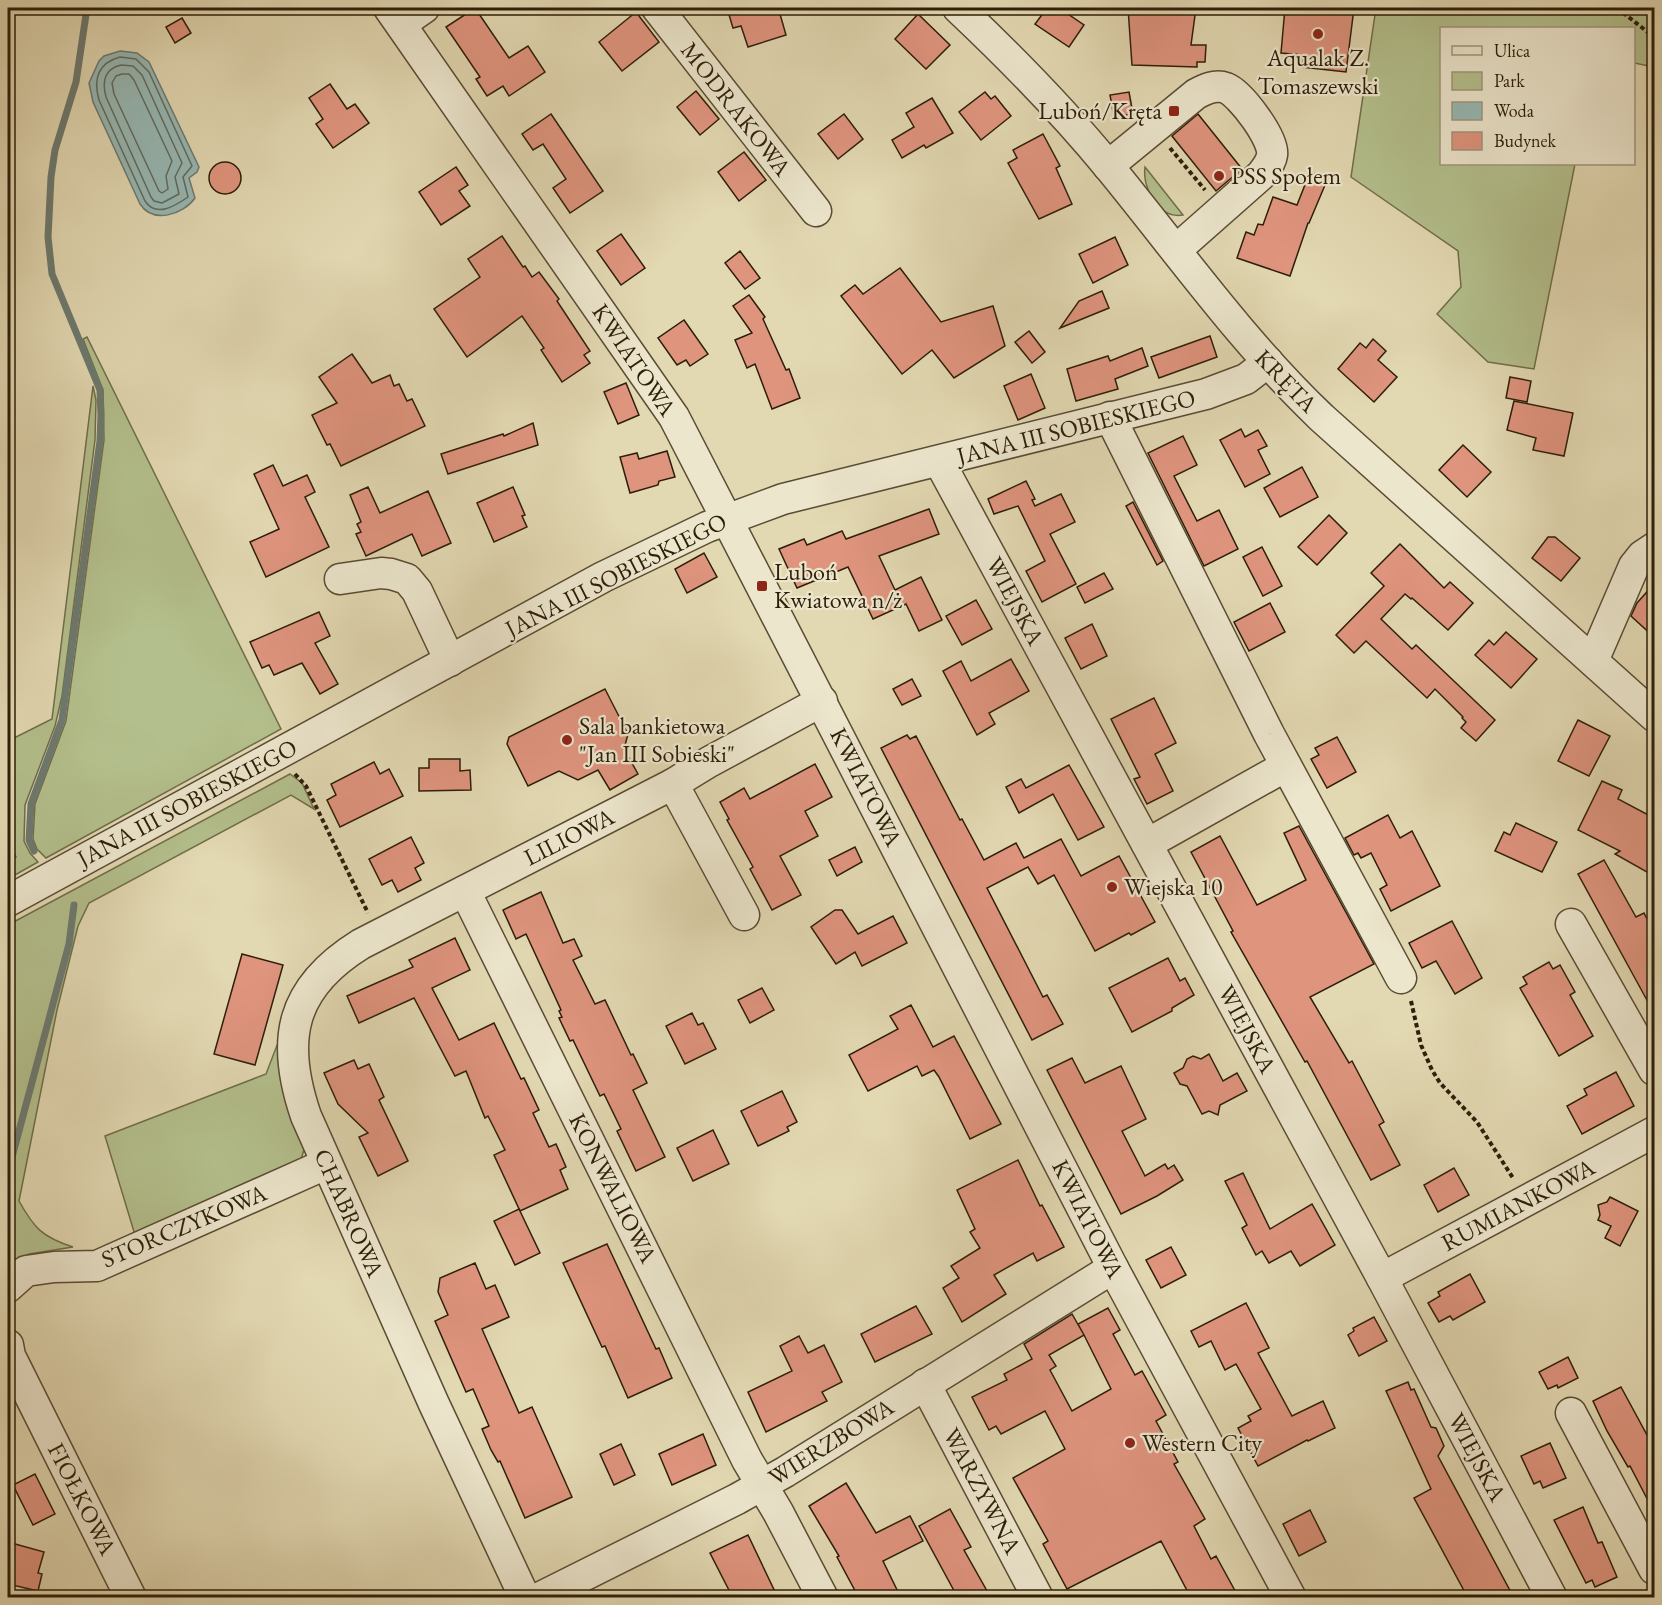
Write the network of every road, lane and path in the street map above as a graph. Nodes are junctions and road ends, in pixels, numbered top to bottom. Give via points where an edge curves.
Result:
1 (657, 8) edge
2 (958, 8) edge
3 (1617, 8) edge
4 (405, 13) edge
5 (1654, 37) edge
6 (1154, 128) junction
7 (1108, 166) junction
8 (1221, 209) junction
9 (816, 210) dead end
10 (1176, 249) junction
11 (1268, 362) junction
12 (1110, 417) junction
13 (939, 461) junction
14 (727, 519) junction
15 (1654, 548) edge
16 (340, 579) dead end
17 (450, 661) junction
18 (1593, 661) junction
19 (822, 701) junction
20 (1654, 716) edge
21 (1286, 766) junction
22 (287, 768) dead end
23 (673, 784) junction
24 (1147, 844) junction
25 (465, 891) junction
26 (8, 901) edge
27 (744, 915) dead end
28 (1571, 924) dead end
29 (379, 935) junction
30 (1401, 978) joint
31 (1654, 1070) edge
32 (1654, 1132) edge
33 (326, 1164) junction
34 (1526, 1200) junction
35 (1113, 1268) junction
36 (1382, 1278) junction
37 (8, 1287) edge
38 (8, 1345) edge
39 (925, 1384) junction
40 (20, 1401) edge
41 (1571, 1413) dead end
42 (762, 1485) junction
43 (1654, 1569) edge
44 (131, 1598) edge
45 (525, 1598) edge
46 (539, 1598) edge
47 (822, 1598) edge
48 (1038, 1598) edge
49 (1291, 1598) edge
50 (1552, 1598) edge

1 - 9 street, MODRAKOWA
2 - 7 street, KRĘTA via 1045,94
3 - 5 path
4 - 14 street, KWIATOWA via 674,417
6 - 7 street
6 - 8 path
6 - 8 street via 1206,89 1217,86 1234,93 1267,134 1272,155 1261,176
7 - 10 street, KRĘTA
8 - 10 street
10 - 11 street, KRĘTA
11 - 12 street, JANA III SOBIESKIEGO via 1246,379 1221,389
11 - 18 street, KRĘTA via 1322,418
12 - 13 street, JANA III SOBIESKIEGO
12 - 21 street
13 - 14 street, JANA III SOBIESKIEGO via 783,499
13 - 24 street, WIEJSKA
14 - 17 street, JANA III SOBIESKIEGO via 624,566
14 - 19 street, KWIATOWA
15 - 18 street via 1634,566
16 - 17 street via 381,573 406,579 417,591
17 - 26 street, JANA III SOBIESKIEGO
18 - 20 street, KRĘTA
19 - 23 street, LILIOWA
19 - 35 street, KWIATOWA
21 - 24 street
21 - 30 street
22 - 29 path via 306,786
23 - 25 street, LILIOWA
23 - 27 street
24 - 36 street, WIEJSKA
25 - 29 street, CHABROWA
25 - 42 street, KONWALIOWA
28 - 31 street
29 - 33 street, CHABROWA via 326,969 305,999 293,1039 296,1087
30 - 34 path via 1432,1070 1477,1122
32 - 34 street, RUMIANKOWA
33 - 37 street, STORCZYKOWA via 97,1266 26,1271
33 - 45 street, CHABROWA
34 - 36 street, RUMIANKOWA
35 - 39 street, WIERZBOWA
35 - 49 street, KWIATOWA
36 - 50 street, WIEJSKA
38 - 40 street
39 - 42 street, WIERZBOWA
39 - 48 street, WARZYWNA
40 - 44 street, FIOŁKOWA
41 - 43 street
42 - 46 street, WIERZBOWA
42 - 47 street, KONWALIOWA

